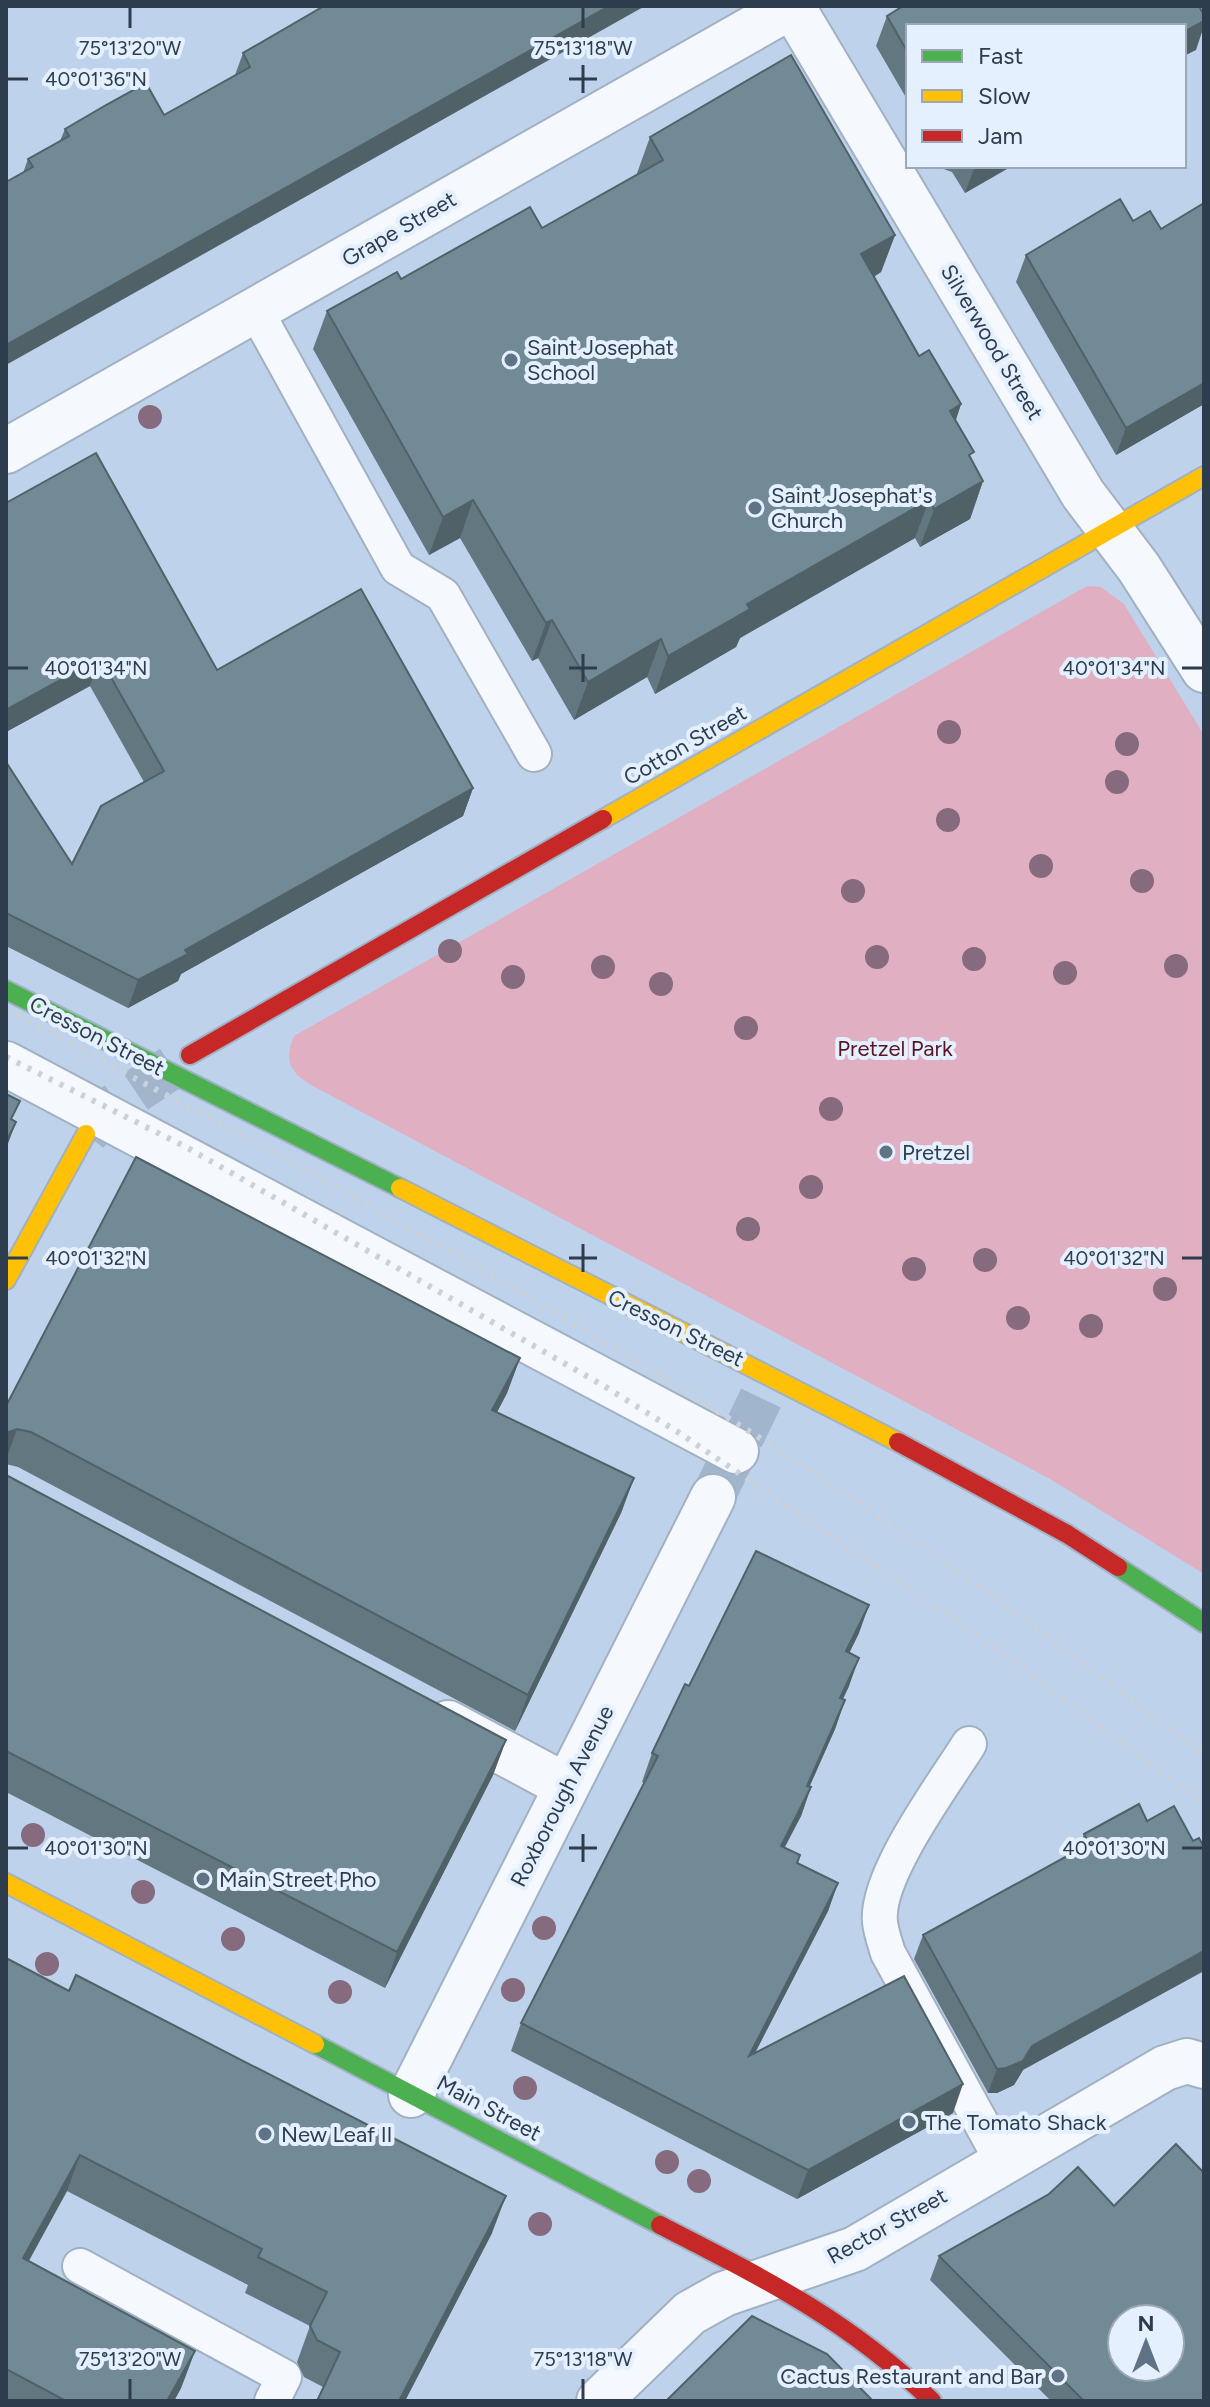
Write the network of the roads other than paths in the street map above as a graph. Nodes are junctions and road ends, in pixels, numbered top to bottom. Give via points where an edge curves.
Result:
1 (792, 6) edge
2 (256, 311) junction
3 (6, 451) edge
4 (1204, 476) edge
5 (1110, 530) junction
6 (1204, 670) edge
7 (534, 754) dead end
8 (6, 990) edge
9 (190, 1055) tunnel mouth
10 (6, 1064) edge
11 (86, 1134) tunnel mouth
12 (6, 1280) edge
13 (736, 1451) dead end
14 (713, 1497) tunnel mouth
15 (1204, 1623) edge
16 (411, 1703) edge
17 (969, 1744) dead end
18 (566, 1786) junction
19 (6, 1883) edge
20 (1196, 2064) edge
21 (411, 2095) junction
22 (1002, 2161) junction
23 (80, 2266) dead end
24 (766, 2279) junction
25 (272, 2401) edge
26 (599, 2401) edge
27 (932, 2401) edge

1 - 2 street, Grape Street
1 - 5 street, Silverwood Street via 1083,494
2 - 3 street, Grape Street
2 - 7 lane via 398,568 443,595
4 - 5 street, Cotton Street
5 - 6 street, Silverwood Street
5 - 9 street, Cotton Street
8 - 15 street, Cresson Street via 767,1386 1067,1534
10 - 13 street
11 - 12 street
14 - 18 street, Roxborough Avenue
16 - 18 street
17 - 22 lane via 897,1861 883,1892 880,1921 888,1953
18 - 21 street, Roxborough Avenue
19 - 21 street, Main Street
20 - 22 street, Rector Street via 1165,2068
21 - 24 street, Main Street
22 - 24 street, Rector Street via 855,2249
23 - 25 lane via 284,2377
24 - 26 street, Rector Street via 690,2313
24 - 27 street, Main Street via 856,2333

